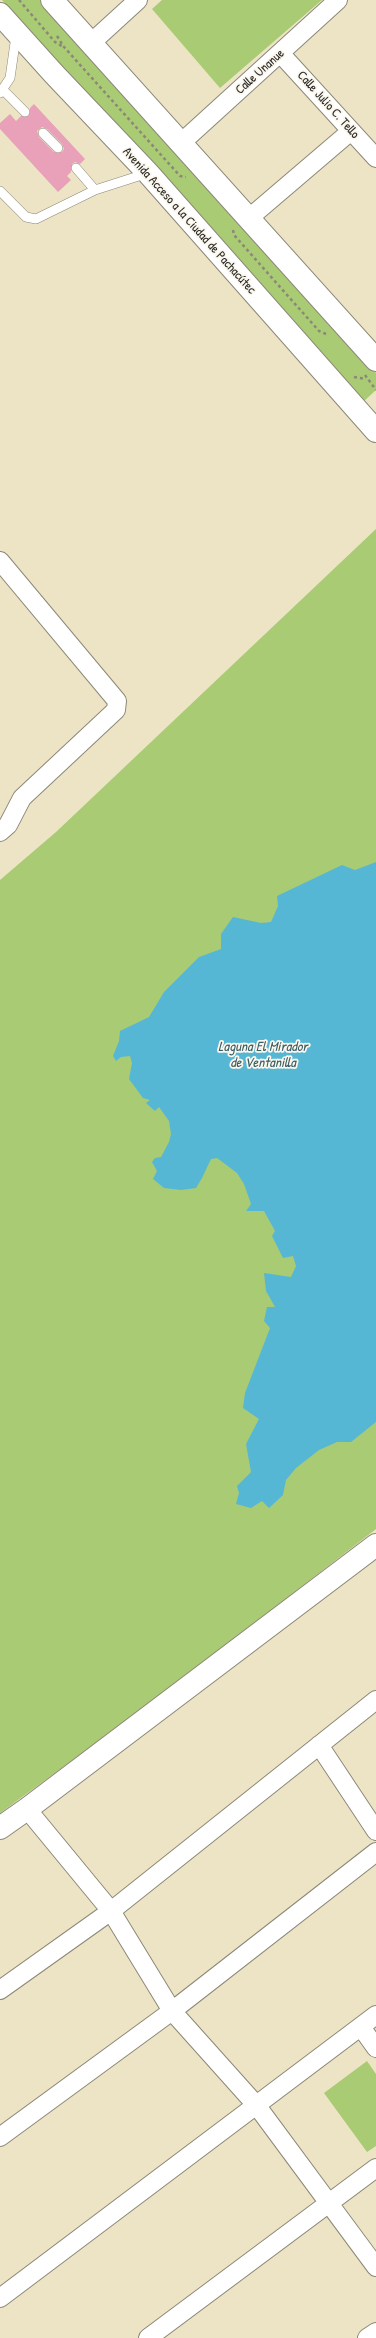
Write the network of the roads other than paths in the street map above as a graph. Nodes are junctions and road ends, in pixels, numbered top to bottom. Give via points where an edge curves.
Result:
1 (52, 0) edge
2 (138, 0) edge
3 (338, 0) edge
4 (0, 14) edge
5 (16, 32) junction
6 (91, 44) junction
7 (280, 53) junction
8 (2, 91) edge
9 (25, 112) dead end
10 (351, 131) junction
11 (43, 133) dead end
12 (181, 144) junction
13 (58, 148) dead end
14 (376, 158) edge
15 (76, 168) dead end
16 (146, 172) junction
17 (95, 190) junction
18 (0, 191) edge
19 (248, 218) junction
20 (376, 360) edge
21 (376, 431) edge
22 (0, 561) edge
23 (0, 832) edge
24 (376, 1546) edge
25 (376, 1700) edge
26 (319, 1745) junction
27 (27, 1809) junction
28 (0, 1828) edge
29 (376, 1831) edge
30 (376, 1852) edge
31 (111, 1911) junction
32 (0, 1990) edge
33 (172, 2011) junction
34 (376, 2015) edge
35 (361, 2027) junction
36 (376, 2048) edge
37 (257, 2106) junction
38 (0, 2137) edge
39 (376, 2168) edge
40 (328, 2202) junction
41 (376, 2267) edge
42 (0, 2298) edge
43 (376, 2332) edge
44 (148, 2338) edge
45 (367, 2338) edge

1 - 6 main road
2 - 6 street
3 - 7 street, Calle Unanue
4 - 5 main road, Avenida Acceso a la Ciudad de Pachacútec
5 - 8 lane via 10,78
5 - 16 main road, Avenida Acceso a la Ciudad de Pachacútec
6 - 12 main road
7 - 10 street, Calle Julio C. Tello
7 - 12 street, Calle Unanue
8 - 9 lane
10 - 14 street, Calle Julio C. Tello
10 - 19 street
11 - 13 lane
12 - 19 main road
15 - 17 lane
16 - 17 lane
16 - 21 main road, Avenida Acceso a la Ciudad de Pachacútec
17 - 18 lane via 36,219 26,217
19 - 20 main road
22 - 23 street via 117,701 116,710 22,798 8,825
24 - 27 main road
25 - 26 street
26 - 29 street
26 - 31 street
27 - 28 main road
27 - 31 street
30 - 33 street
31 - 32 street
31 - 33 street
33 - 37 street
33 - 38 street
34 - 35 street
35 - 36 street
35 - 37 street
37 - 40 street
37 - 42 street
39 - 40 street
40 - 41 street
40 - 44 street
43 - 45 street

